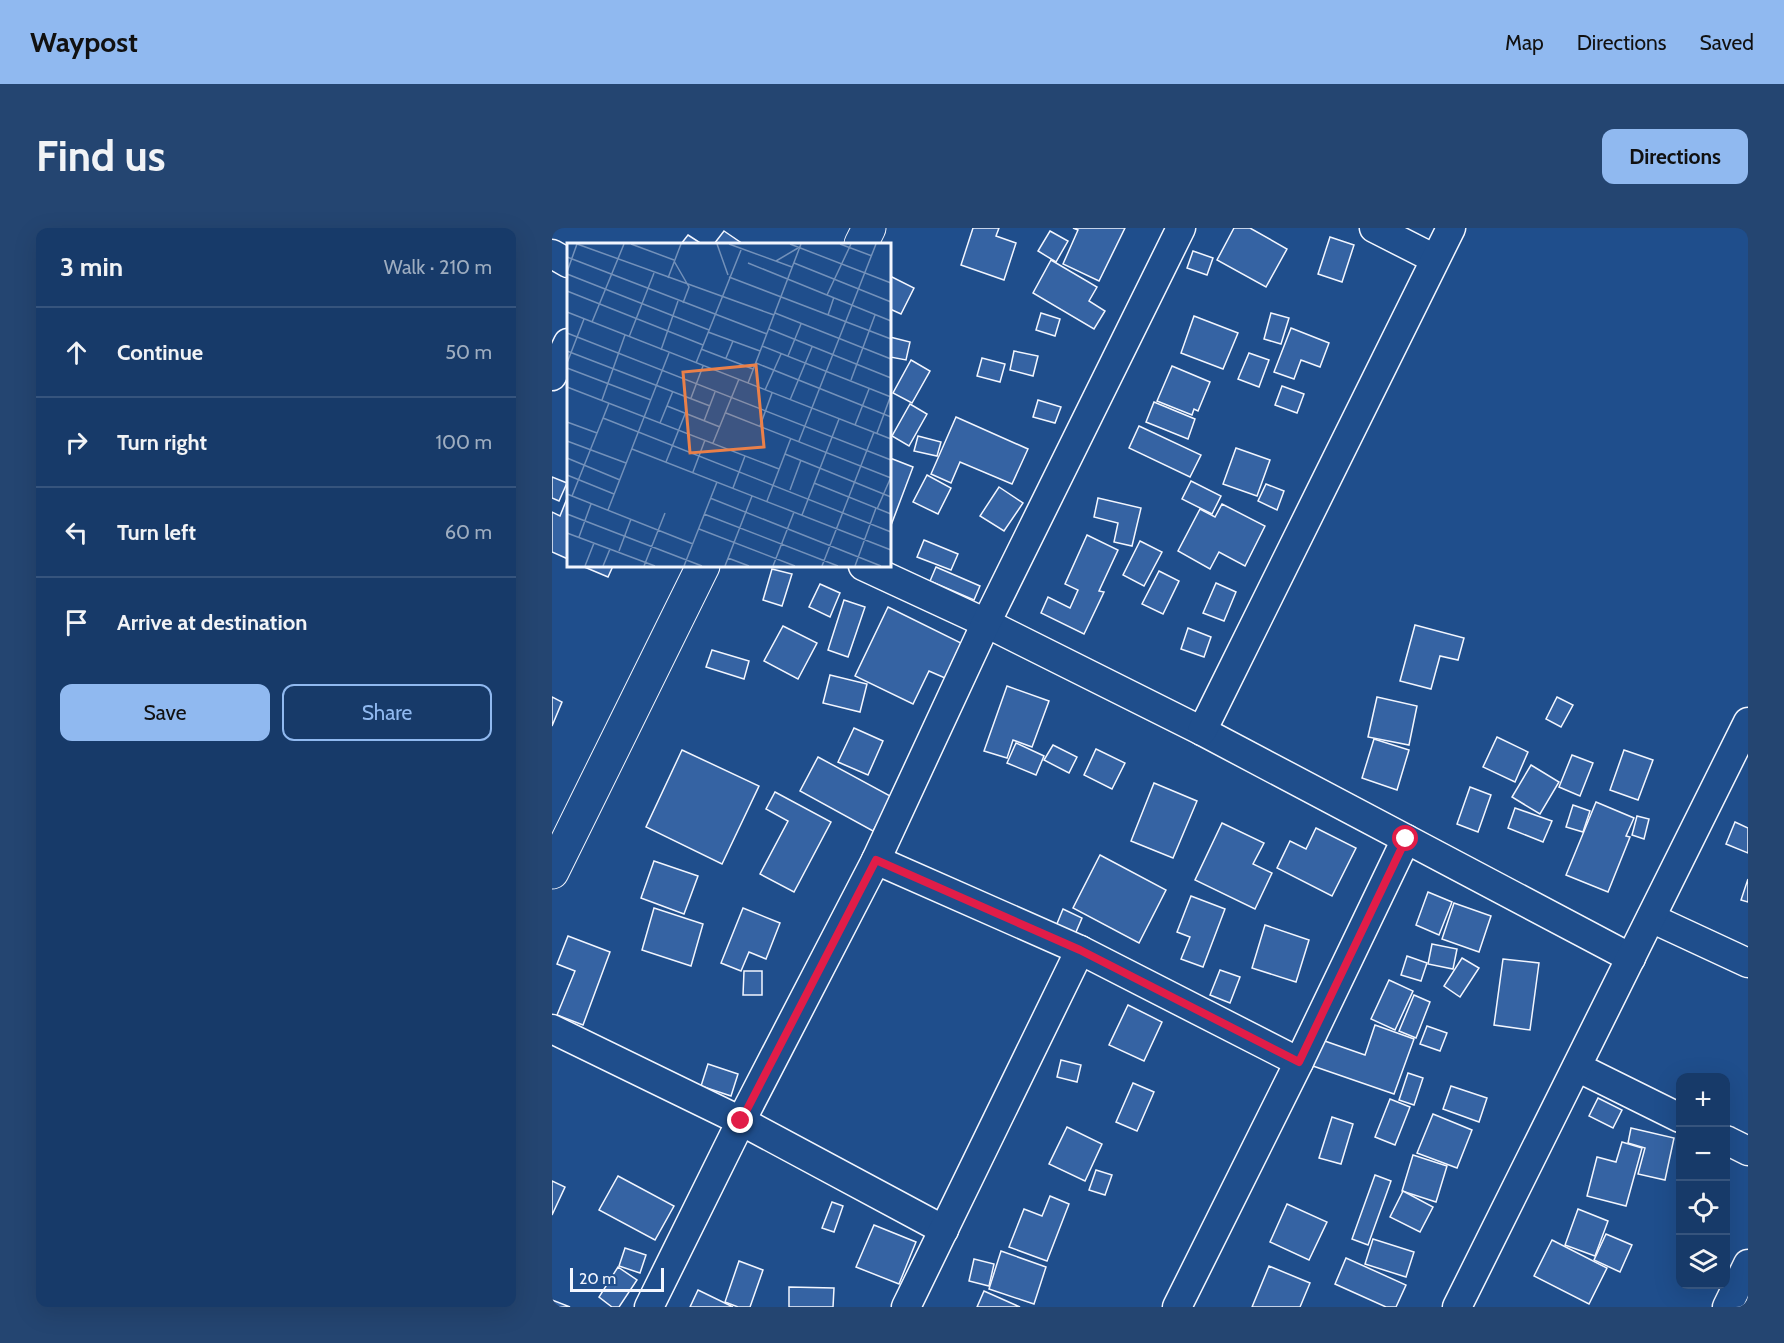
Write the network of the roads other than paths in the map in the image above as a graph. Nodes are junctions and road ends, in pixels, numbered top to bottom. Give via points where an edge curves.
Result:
1 (869, 228) edge
2 (1180, 228) edge
3 (1374, 228) edge
4 (1451, 228) edge
5 (862, 243) edge
6 (552, 255) edge
7 (1435, 259) junction
8 (567, 262) edge
9 (567, 345) edge
10 (552, 376) edge
11 (702, 567) edge
12 (865, 567) edge
13 (986, 623) junction
14 (1748, 722) edge
15 (1202, 731) junction
16 (1406, 839) junction
17 (876, 860) junction
18 (554, 864) edge
19 (1651, 918) junction
20 (1080, 950) junction
21 (1631, 958) junction
22 (1748, 963) edge
23 (552, 1029) edge
24 (1299, 1062) junction
25 (1577, 1066) junction
26 (1676, 1116) edge
27 (741, 1121) junction
28 (1730, 1142) edge
29 (1748, 1151) edge
30 (944, 1230) junction
31 (1748, 1264) edge
32 (649, 1307) edge
33 (906, 1307) edge
34 (1177, 1307) edge
35 (1456, 1307) edge
36 (1727, 1307) edge

1 - 5 street
2 - 13 street
3 - 7 street
4 - 7 street
6 - 8 street
7 - 15 street
9 - 10 street
11 - 18 street
12 - 13 street
13 - 15 street
13 - 17 street
14 - 19 street
15 - 16 street
16 - 21 street
16 - 24 street
17 - 20 street
17 - 27 street
19 - 21 street
19 - 22 street
20 - 24 street
20 - 30 street
21 - 25 street
23 - 27 street
24 - 34 street
25 - 26 street
25 - 35 street
27 - 30 street
27 - 32 street
28 - 29 street
30 - 33 street
31 - 36 street

